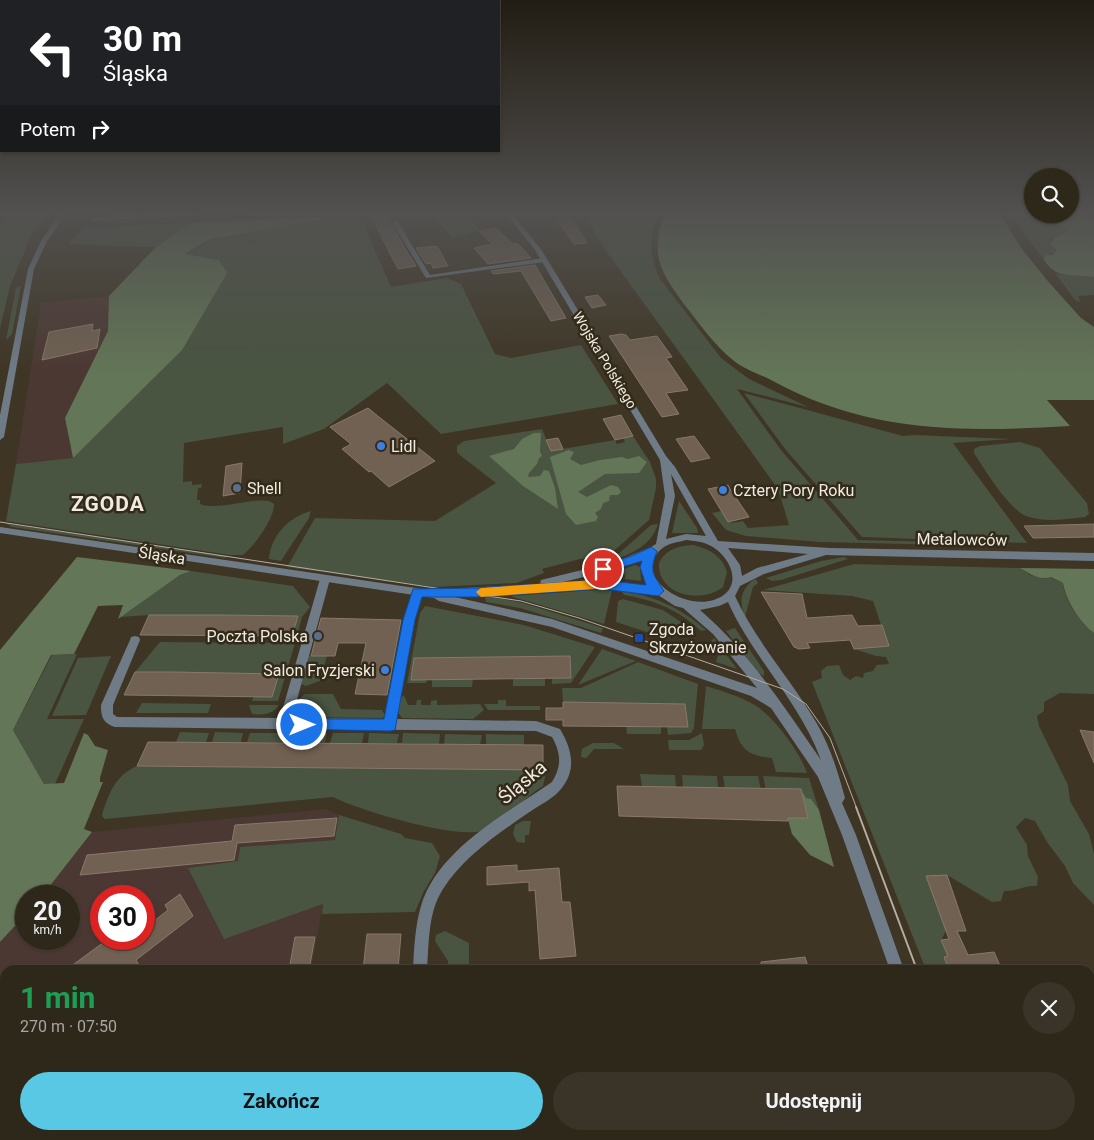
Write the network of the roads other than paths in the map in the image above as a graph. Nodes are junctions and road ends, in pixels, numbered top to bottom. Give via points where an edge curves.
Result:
1 (32, 267) edge
2 (422, 267) edge
3 (495, 267) edge
4 (548, 267) edge
5 (0, 437) edge
6 (664, 458) junction
7 (0, 530) edge
8 (660, 544) junction
9 (715, 544) junction
10 (651, 551) junction
11 (830, 552) junction
12 (1094, 557) edge
13 (325, 579) junction
14 (738, 583) junction
15 (520, 589) junction
16 (658, 591) junction
17 (423, 593) junction
18 (730, 596) junction
19 (687, 605) junction
20 (135, 640) dead end
21 (783, 714) junction
22 (284, 725) junction
23 (390, 725) junction
24 (849, 835) junction
25 (420, 965) edge
26 (895, 965) edge

1 - 5 street
2 - 3 street via 428,277
4 - 6 street, Wojska Polskiego
6 - 8 street, Wojska Polskiego via 670,496
6 - 9 street, Wojska Polskiego
7 - 13 street, Śląska
8 - 9 street via 672,538 686,537 701,538
8 - 10 street
9 - 11 street
9 - 14 street via 734,561
10 - 15 street, Śląska via 617,565
10 - 16 street via 646,567 651,584
11 - 12 street, Metalowców
11 - 14 street via 761,571
13 - 17 street, Śląska
13 - 22 street
14 - 18 street
15 - 16 street, Śląska via 603,584
15 - 17 street, Śląska
16 - 19 street
17 - 21 street via 518,613 603,640 754,692
17 - 23 street via 409,620
18 - 19 street via 708,606
18 - 24 street via 742,621 810,722 834,777
19 - 21 street via 717,632
20 - 22 street, Śląska via 107,705 107,716 115,722
21 - 24 street via 823,773
22 - 23 street, Śląska
23 - 25 street, Śląska via 536,726 556,733 562,741 566,758 566,771 556,786 446,870 429,904 422,933
24 - 26 street

